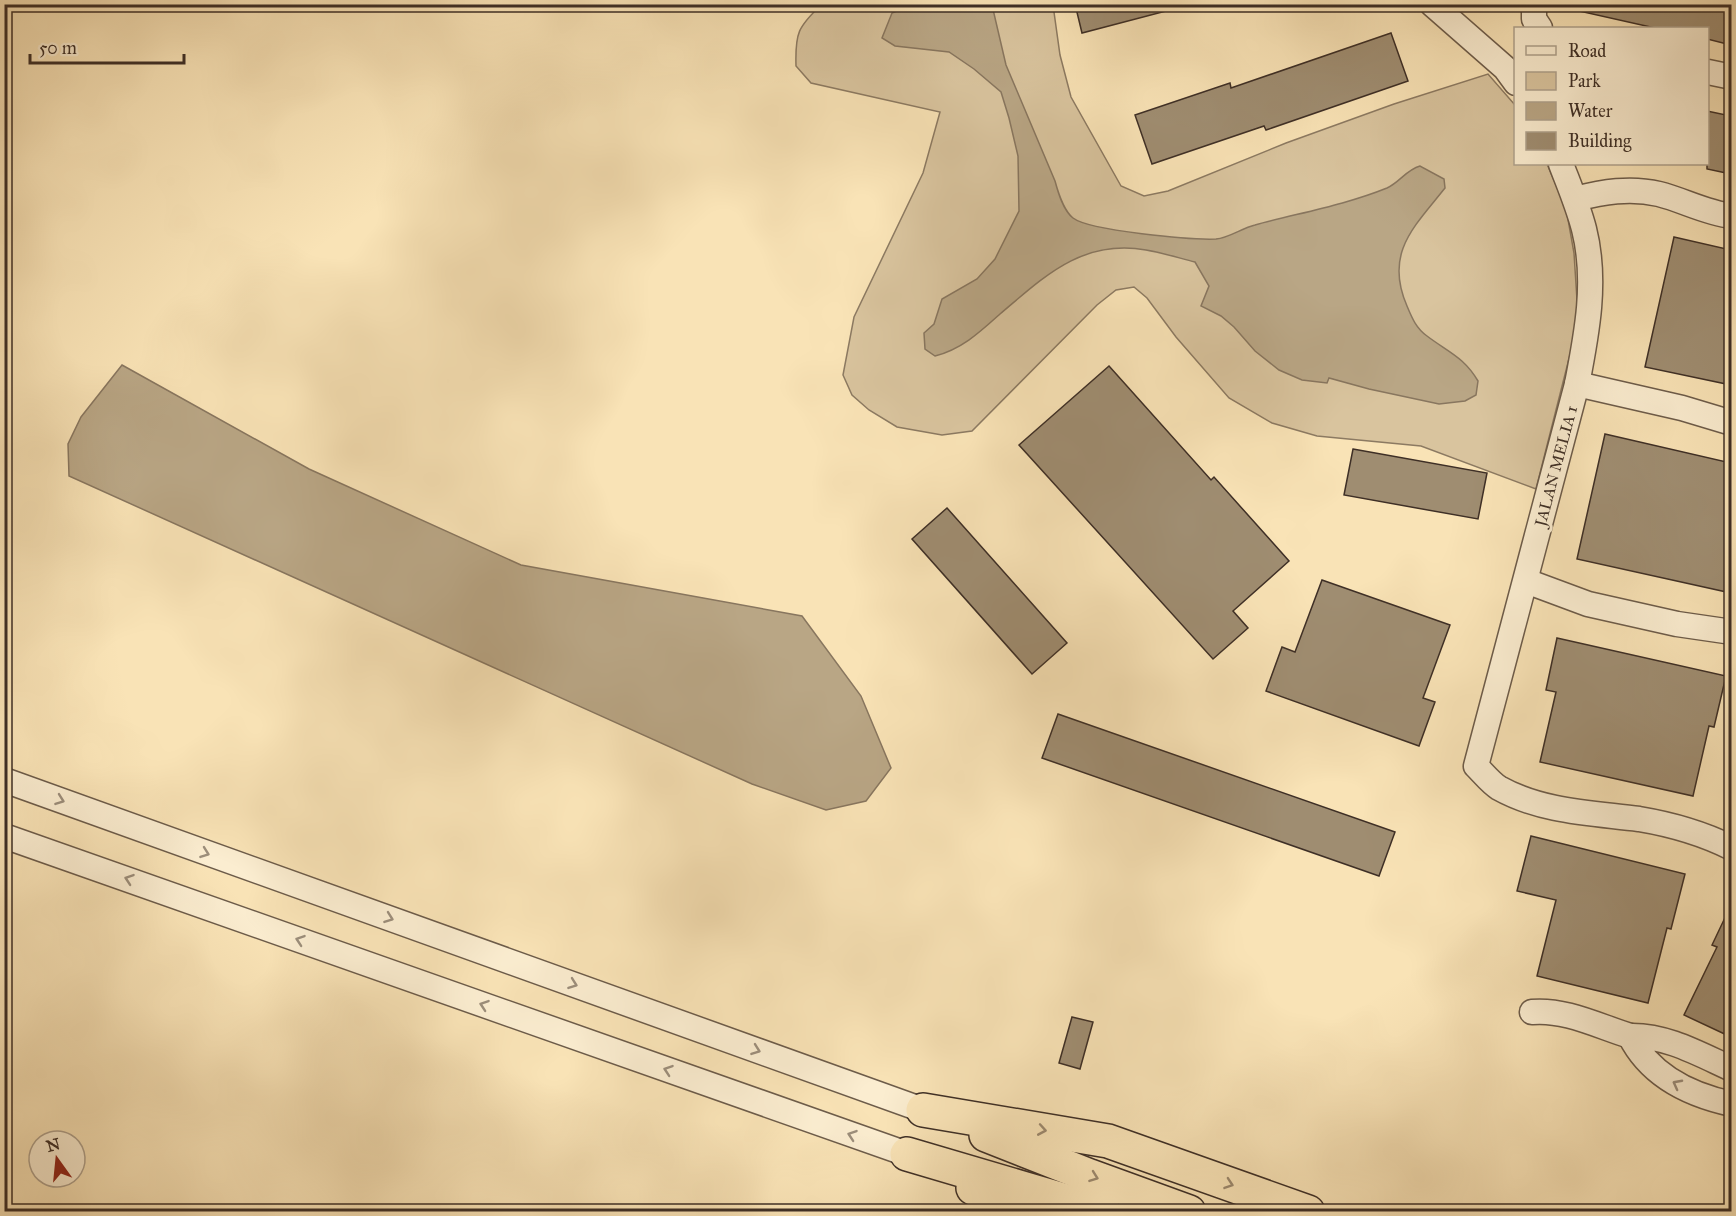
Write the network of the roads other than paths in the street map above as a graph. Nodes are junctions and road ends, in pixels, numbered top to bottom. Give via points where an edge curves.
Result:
1 (1432, 4) edge
2 (1534, 4) edge
3 (1539, 27) edge
4 (1709, 72) edge
5 (1731, 77) edge
6 (1514, 81) edge
7 (1561, 165) edge
8 (1575, 200) junction
9 (1731, 216) edge
10 (1577, 384) junction
11 (1731, 423) edge
12 (1526, 581) junction
13 (1731, 632) edge
14 (4, 780) edge
15 (4, 836) edge
16 (1731, 848) edge
17 (1532, 1012) dead end
18 (1630, 1036) junction
19 (1731, 1069) edge
20 (1731, 1104) edge
21 (923, 1110) junction
22 (907, 1154) junction
23 (1020, 1212) edge
24 (1104, 1212) edge
25 (1189, 1212) edge
26 (1308, 1212) edge

1 - 6 street via 1505,68
2 - 3 street via 1534,19
4 - 5 street
7 - 8 street, JALAN MELIA 1
8 - 9 street via 1629,191 1658,194
8 - 10 street, JALAN MELIA 1 via 1590,268 1587,335
10 - 11 street
10 - 12 street, JALAN MELIA 1
12 - 13 street via 1588,604
12 - 16 street, JALAN MELIA 1 via 1476,766 1497,787 1543,804 1640,820
14 -> 21 street
22 -> 15 street
17 - 18 street via 1561,1013
18 - 19 street via 1664,1040
20 -> 18 street via 1697,1095 1665,1078
21 -> 25 highway
21 -> 26 highway via 1108,1141
22 - 23 highway
22 - 24 highway

